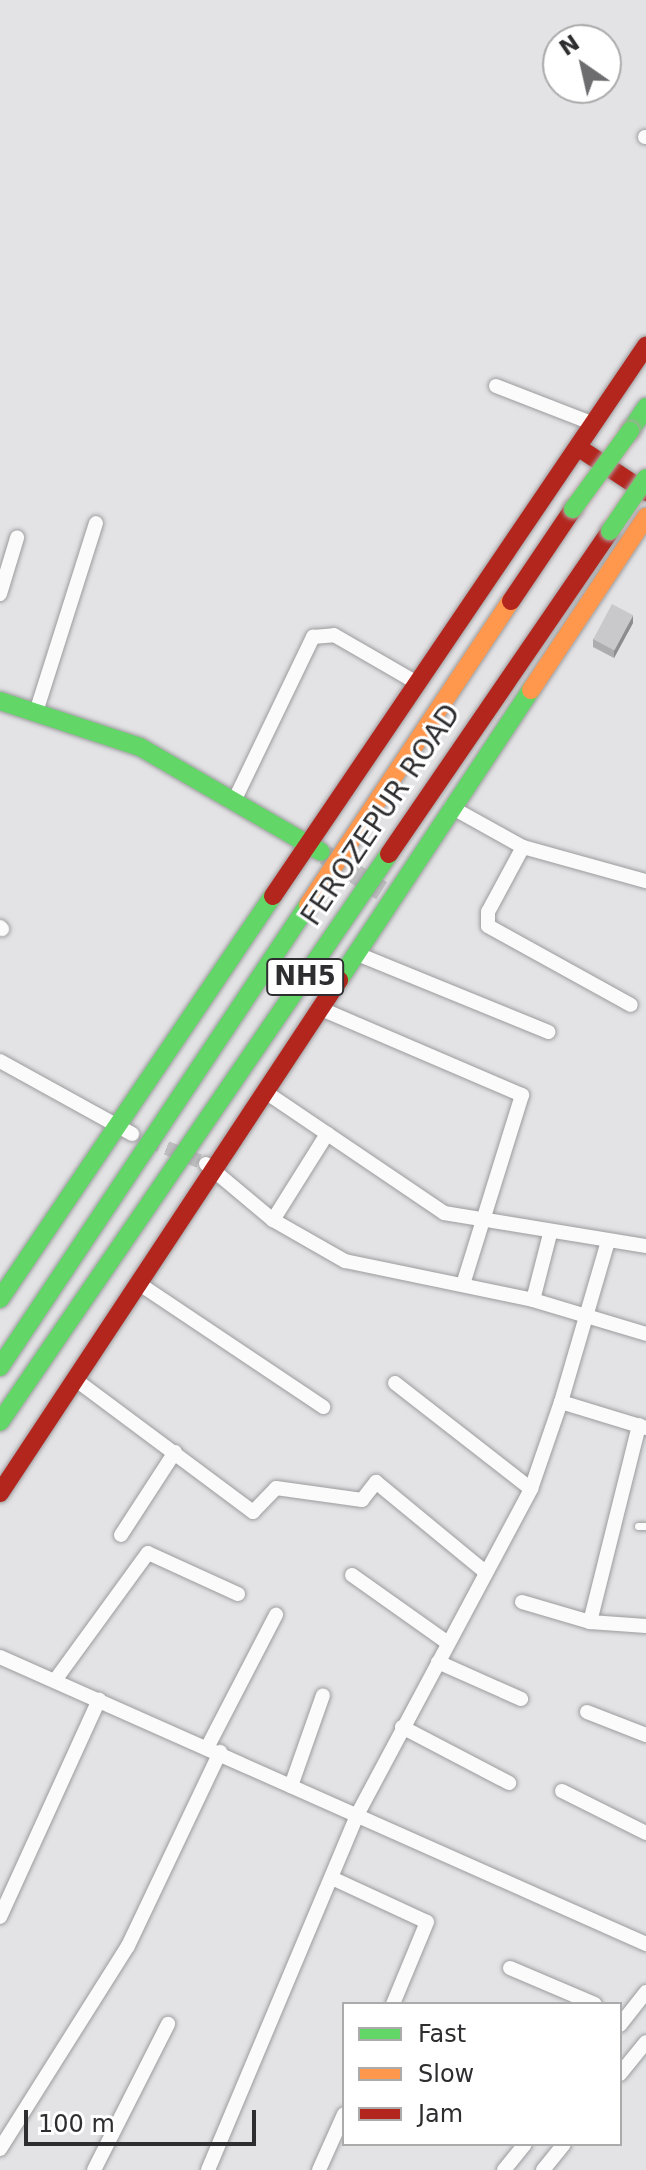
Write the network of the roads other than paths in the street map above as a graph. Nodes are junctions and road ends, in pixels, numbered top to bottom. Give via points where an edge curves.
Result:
1 (646, 346) edge
2 (496, 386) dead end
3 (646, 407) edge
4 (594, 424) junction
5 (579, 448) junction
6 (646, 478) edge
7 (646, 492) edge
8 (646, 517) edge
9 (96, 523) dead end
10 (17, 538) dead end
11 (0, 594) edge
12 (419, 684) junction
13 (1, 704) edge
14 (37, 709) junction
15 (236, 797) junction
16 (451, 807) junction
17 (523, 847) junction
18 (315, 849) junction
19 (646, 881) edge
20 (355, 953) junction
21 (631, 1005) dead end
22 (319, 1008) junction
23 (549, 1032) dead end
24 (0, 1061) edge
25 (264, 1091) junction
26 (124, 1131) junction
27 (327, 1134) junction
28 (209, 1167) junction
29 (273, 1220) junction
30 (483, 1224) junction
31 (550, 1234) junction
32 (608, 1241) junction
33 (646, 1246) edge
34 (138, 1283) junction
35 (463, 1284) junction
36 (0, 1299) edge
37 (533, 1300) junction
38 (588, 1317) junction
39 (646, 1334) edge
40 (0, 1367) edge
41 (76, 1380) junction
42 (395, 1383) dead end
43 (561, 1402) junction
44 (323, 1407) dead end
45 (0, 1422) edge
46 (643, 1426) edge
47 (175, 1452) junction
48 (531, 1489) junction
49 (0, 1493) edge
50 (121, 1535) dead end
51 (485, 1572) junction
52 (352, 1575) dead end
53 (238, 1594) dead end
54 (522, 1602) dead end
55 (276, 1615) dead end
56 (590, 1622) junction
57 (646, 1626) edge
58 (448, 1643) junction
59 (0, 1657) edge
60 (438, 1662) junction
61 (56, 1679) junction
62 (323, 1695) dead end
63 (521, 1699) dead end
64 (99, 1700) junction
65 (587, 1712) dead end
66 (402, 1727) junction
67 (646, 1735) edge
68 (214, 1749) junction
69 (509, 1783) dead end
70 (291, 1786) junction
71 (562, 1791) dead end
72 (357, 1815) junction
73 (646, 1833) edge
74 (334, 1879) junction
75 (0, 1917) edge
76 (646, 1944) edge
77 (510, 1968) dead end
78 (646, 1992) edge
79 (394, 2002) edge
80 (590, 2002) edge
81 (622, 2019) edge
82 (168, 2024) dead end
83 (646, 2042) edge
84 (622, 2072) edge
85 (342, 2118) edge
86 (523, 2146) edge
87 (562, 2146) edge
88 (0, 2149) edge
89 (94, 2170) edge
90 (208, 2170) edge
91 (319, 2170) edge
92 (504, 2170) edge
93 (543, 2170) edge

1 - 4 main road
2 - 4 street
3 - 40 main road, NH5, bridge
4 - 5 main road
5 - 7 main road
5 - 12 main road
6 - 45 main road, FEROZEPUR ROAD / NH5, bridge
8 - 16 main road
9 - 14 street
10 - 11 street
12 - 15 street via 334,635 313,637
12 - 18 main road
13 - 14 main road
14 - 15 main road via 129,742
15 - 18 main road
16 - 17 street
16 - 20 main road via 387,894
17 - 19 street
17 - 21 street via 488,912 488,926
18 - 26 main road
20 - 22 main road
20 - 23 street
22 - 25 main road
22 - 30 street via 522,1095
24 - 26 street
25 - 27 street
25 - 28 main road
26 - 36 main road
27 - 29 street
27 - 30 street via 444,1213
28 - 29 street
28 - 34 main road
29 - 35 street via 345,1261
30 - 31 street
30 - 35 street
31 - 32 street
31 - 37 street
32 - 33 street
32 - 38 street
34 - 41 main road
34 - 44 street
35 - 37 street
37 - 38 street
38 - 39 street
38 - 43 street
41 - 47 street
41 - 49 main road
42 - 48 street
43 - 46 street
43 - 48 street
46 - 56 street
47 - 50 street
47 - 51 street via 253,1512 276,1488 362,1500 378,1483
48 - 51 street
51 - 58 street
52 - 58 street
53 - 61 street via 148,1553
54 - 56 street
55 - 68 street
56 - 57 street
58 - 60 street
59 - 61 street
60 - 63 street
60 - 66 street
61 - 64 street
62 - 70 street
64 - 68 street
64 - 75 street
65 - 67 street
66 - 69 street
66 - 72 street
68 - 70 street
68 - 88 street via 128,1946
70 - 72 street
71 - 73 street
72 - 74 street
72 - 76 street
74 - 79 street via 427,1922
74 - 90 street
77 - 80 street
78 - 81 street
82 - 89 street
83 - 84 street
85 - 91 street
86 - 92 street
87 - 93 street

